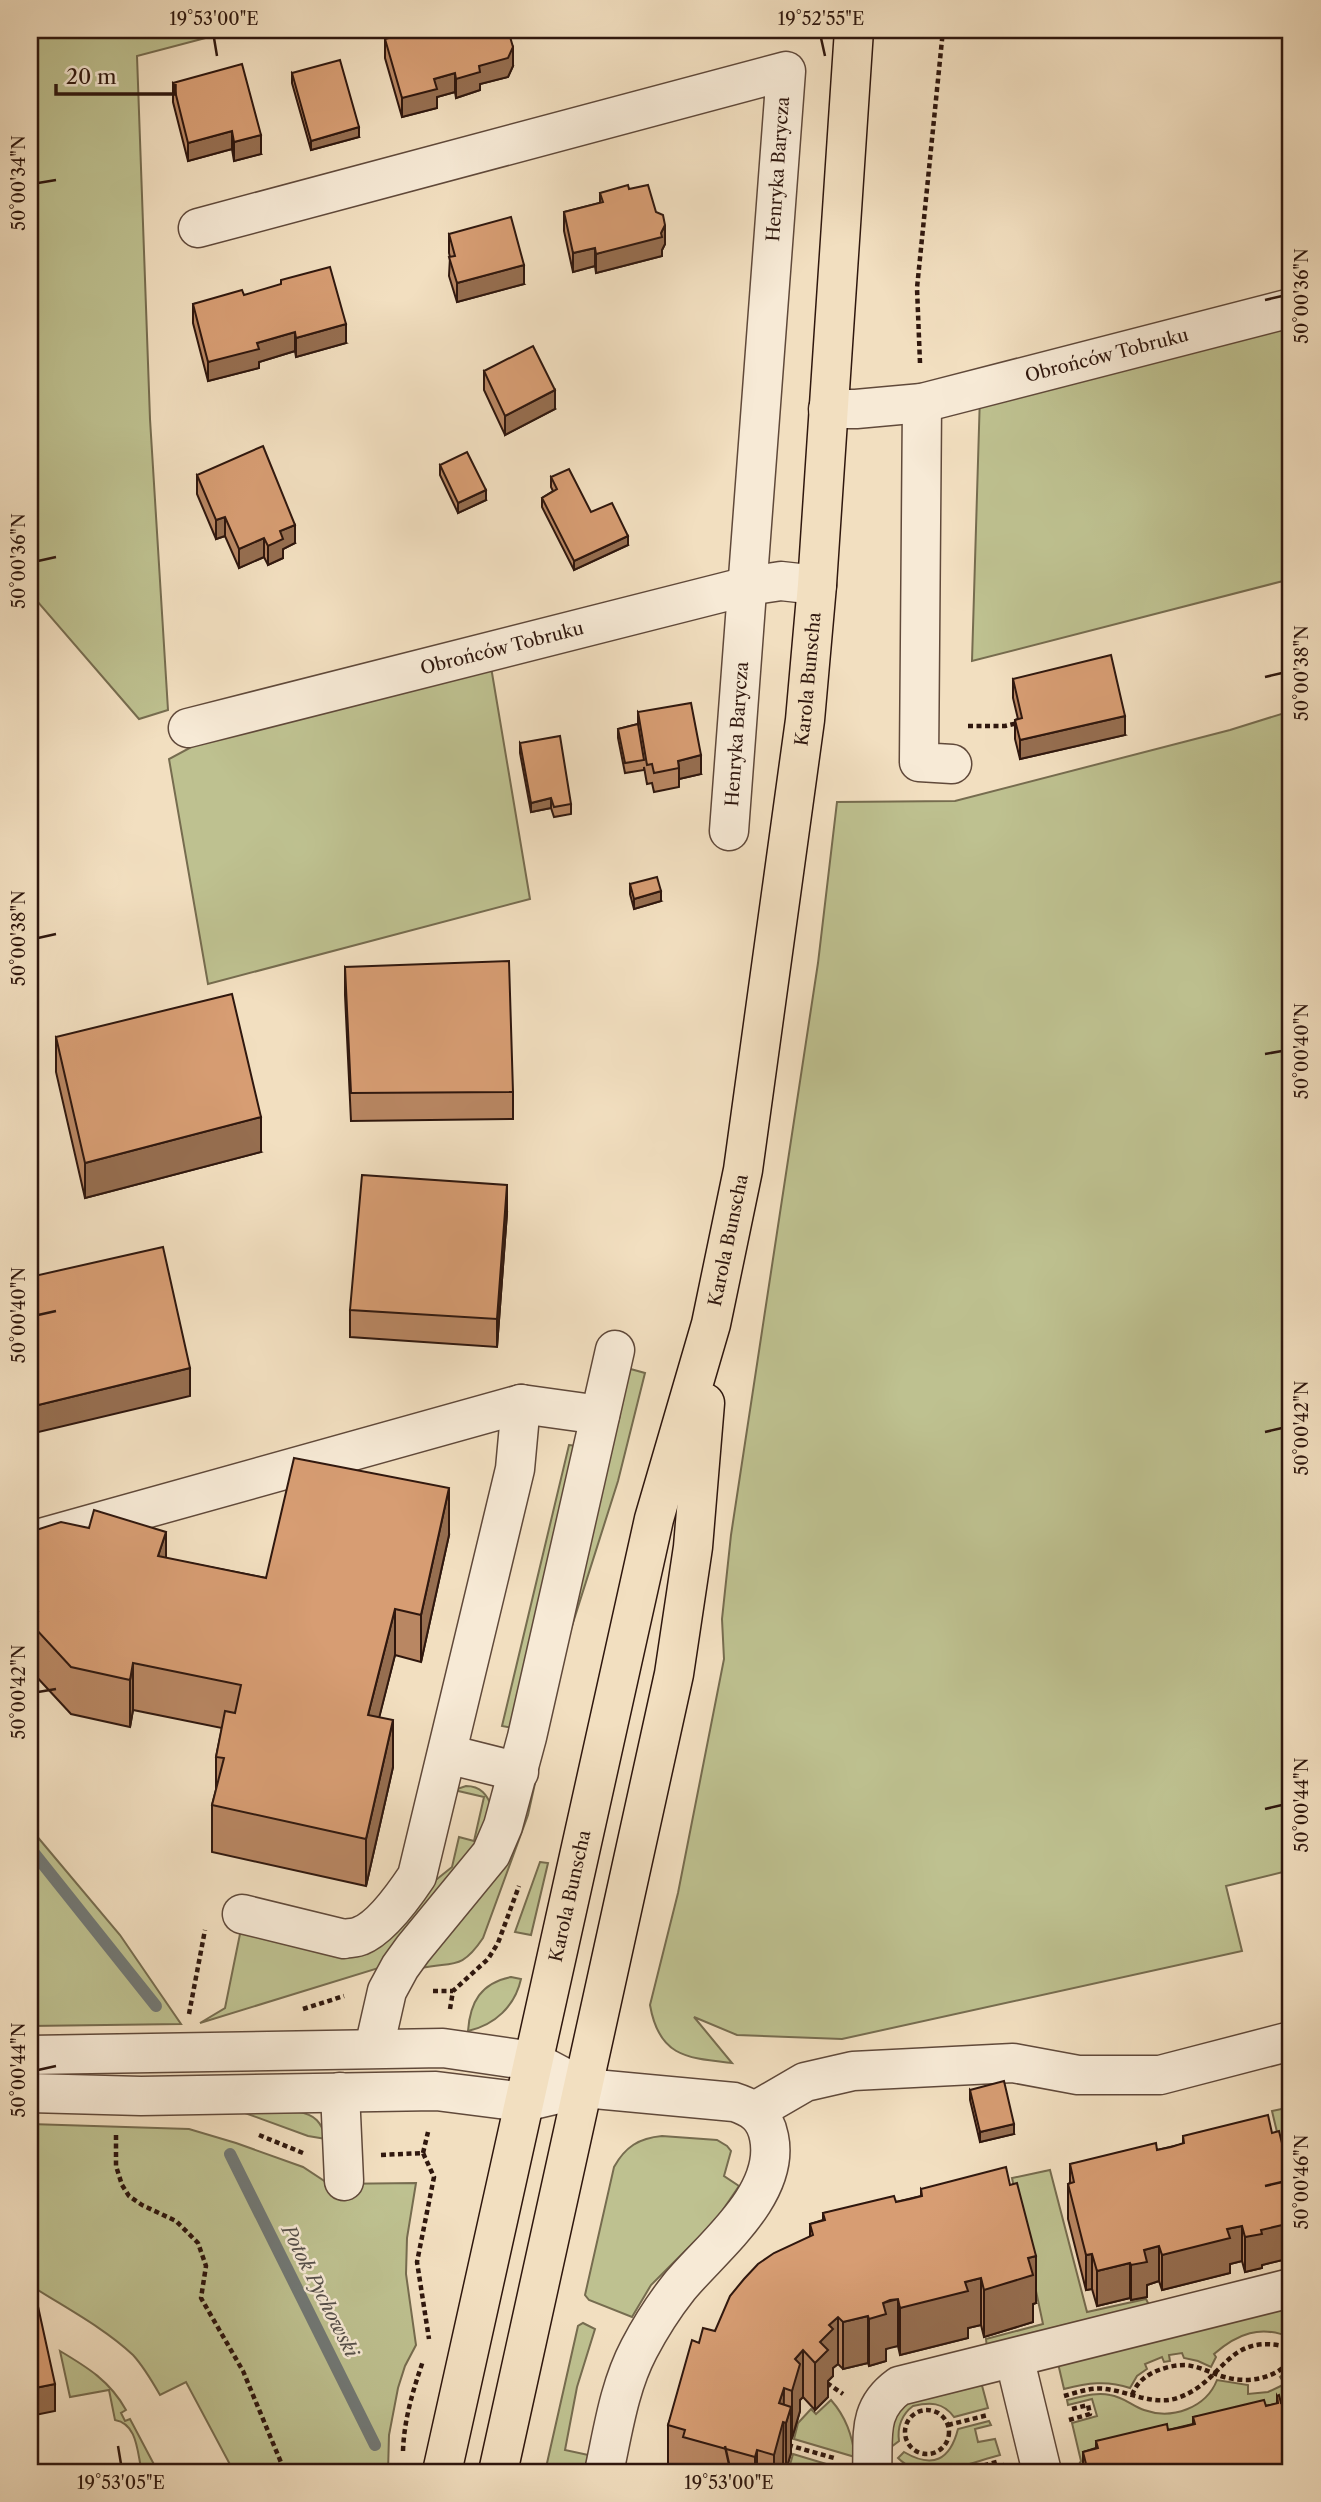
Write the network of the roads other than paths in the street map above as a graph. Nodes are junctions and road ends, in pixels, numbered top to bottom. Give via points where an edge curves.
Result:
1 (854, 30) edge
2 (198, 228) dead end
3 (1291, 308) edge
4 (922, 403) junction
5 (828, 409) junction
6 (817, 584) junction
7 (748, 586) junction
8 (188, 728) dead end
9 (952, 764) dead end
10 (729, 831) dead end
11 (711, 1324) junction
12 (615, 1350) dead end
13 (521, 1404) junction
14 (600, 1415) junction
15 (30, 1541) edge
16 (447, 1754) junction
17 (519, 1772) junction
18 (224, 1918) road end
19 (1291, 2041) edge
20 (374, 2048) junction
21 (30, 2055) edge
22 (533, 2061) junction
23 (584, 2088) junction
24 (340, 2092) junction
25 (30, 2093) edge
26 (524, 2102) junction
27 (755, 2111) junction
28 (343, 2169) road end
29 (1291, 2288) edge
30 (1018, 2372) dead end
31 (857, 2467) edge
32 (442, 2472) edge
33 (498, 2472) edge
34 (604, 2472) edge
35 (1042, 2472) edge

1 - 5 main road, Karola Bunscha
2 - 7 street, Henryka Barycza via 786,71
3 - 4 street, Obrońców Tobruku
4 - 5 street, Obrońców Tobruku
4 - 9 street via 919,762
5 - 6 main road, Karola Bunscha
6 - 7 street, Obrońców Tobruku via 781,581
6 - 11 main road, Karola Bunscha via 805,720 743,1170
7 - 8 street, Obrońców Tobruku
7 - 10 street, Henryka Barycza
11 - 22 main road, Karola Bunscha via 653,1519
11 - 23 main road, Karola Bunscha via 693,1547 674,1674
12 - 14 street
13 - 14 street
13 - 15 street
13 - 16 street via 515,1469
14 - 17 street
16 - 17 street
16 - 18 street via 417,1876 376,1926 361,1936 344,1939
17 - 20 street via 491,1854 413,1949 387,1991
19 - 27 street via 1160,2075 1078,2075 1013,2063 853,2071 805,2082
20 - 21 street
20 - 22 street via 443,2048
22 - 23 street
22 - 26 main road, Karola Bunscha
23 - 26 street
23 - 27 street via 734,2102
23 - 33 main road, Karola Bunscha
24 - 25 street
24 - 26 street via 436,2091
24 - 28 street
26 - 32 main road, Karola Bunscha
27 - 34 street via 769,2134 767,2171 734,2229 671,2298 639,2349 618,2410
29 - 31 street via 899,2386 884,2399
30 - 35 street

